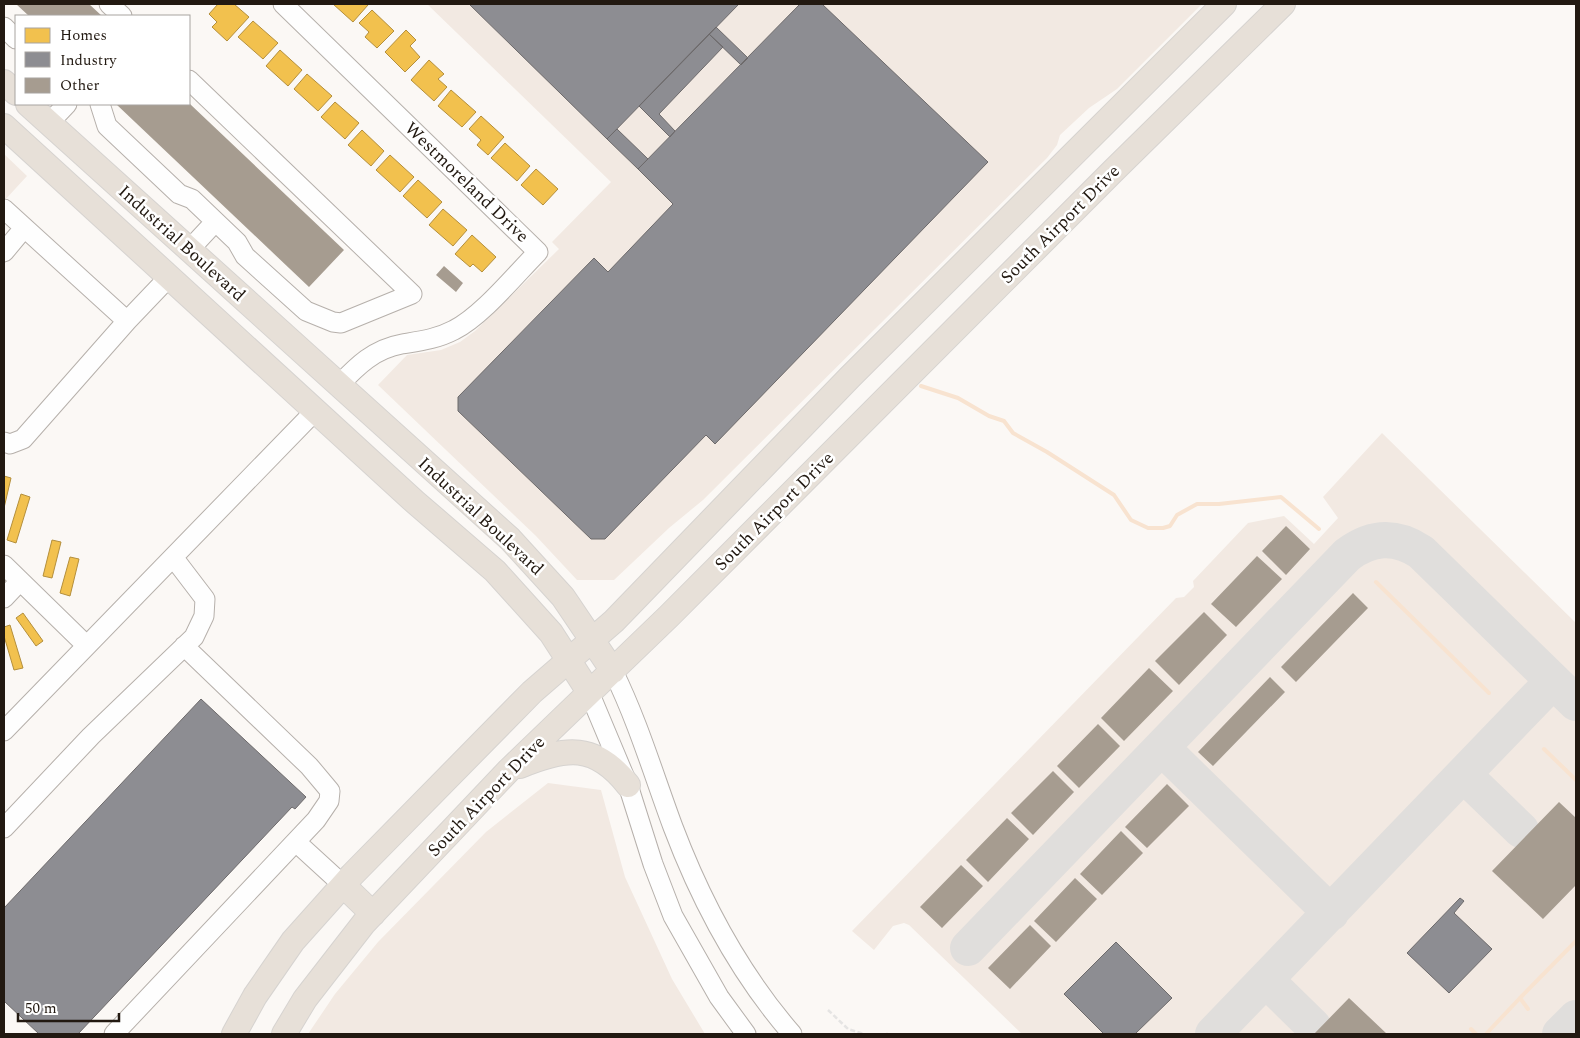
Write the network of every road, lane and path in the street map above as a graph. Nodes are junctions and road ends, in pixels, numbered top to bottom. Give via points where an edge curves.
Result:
1 (109, 4) edge
2 (283, 4) edge
3 (1224, 4) edge
4 (1283, 4) edge
5 (121, 15) edge
6 (4, 27) edge
7 (15, 38) edge
8 (190, 81) edge
9 (4, 82) edge
10 (15, 92) edge
11 (29, 105) edge
12 (66, 105) edge
13 (100, 105) edge
14 (49, 123) junction
15 (4, 126) edge
16 (27, 147) junction
17 (4, 209) edge
18 (215, 222) junction
19 (24, 228) junction
20 (189, 250) junction
21 (4, 252) edge
22 (169, 277) junction
23 (127, 321) junction
24 (339, 385) junction
25 (316, 410) junction
26 (4, 442) edge
27 (173, 557) junction
28 (4, 565) edge
29 (20, 581) junction
30 (4, 598) edge
31 (593, 638) junction
32 (86, 645) junction
33 (184, 646) junction
34 (570, 659) junction
35 (613, 671) junction
36 (589, 692) junction
37 (4, 731) edge
38 (509, 770) junction
39 (628, 785) junction
40 (4, 828) edge
41 (296, 842) junction
42 (343, 885) junction
43 (373, 914) junction
44 (828, 1010) dead end
45 (114, 1034) edge
46 (234, 1034) edge
47 (284, 1034) edge
48 (746, 1034) edge
49 (792, 1034) edge
50 (864, 1034) edge

1 - 5 street
2 - 24 street, Westmoreland Drive via 538,252 456,329 435,338 401,344 372,354
3 - 31 main road via 850,377 614,621
4 - 35 main road, South Airport Drive
6 - 7 street
8 - 18 street via 412,294 341,323 319,318 306,312 245,256 237,242
9 - 10 main road
11 - 14 main road, Industrial Boulevard
12 - 14 street
13 - 18 street via 107,126 179,194 192,199
14 - 16 main road
14 - 20 main road, Industrial Boulevard
15 - 16 main road, Industrial Boulevard
16 - 22 main road, Industrial Boulevard
17 - 19 street
18 - 20 street
19 - 21 street
19 - 23 street
20 - 24 main road, Industrial Boulevard
22 - 23 street
22 - 25 main road, Industrial Boulevard
23 - 26 street via 23,438 10,444
24 - 25 main road
24 - 31 main road, Industrial Boulevard via 515,545 551,582
25 - 27 street
25 - 34 main road, Industrial Boulevard via 428,514 496,570
27 - 32 street
27 - 33 street via 204,600 204,616 194,636
28 - 29 street
29 - 30 street
29 - 32 street
31 - 34 main road
31 - 35 main road, Industrial Boulevard
32 - 37 street
33 - 40 street via 91,736
33 - 41 street via 330,790 329,801
34 - 36 main road, Industrial Boulevard
34 - 42 main road via 532,692
35 - 36 main road, South Airport Drive
35 - 49 street, Industrial Boulevard via 644,739 673,826 710,910 754,984
36 - 38 main road, South Airport Drive
36 - 39 street, Industrial Boulevard
38 - 39 main road via 558,753 588,754 608,763
38 - 43 main road, South Airport Drive
39 - 48 street, Industrial Boulevard via 673,916 719,997
41 - 42 street
41 - 45 street
42 - 43 main road
42 - 46 main road via 277,964
43 - 47 main road, South Airport Drive via 305,999
44 - 50 path via 848,1029

